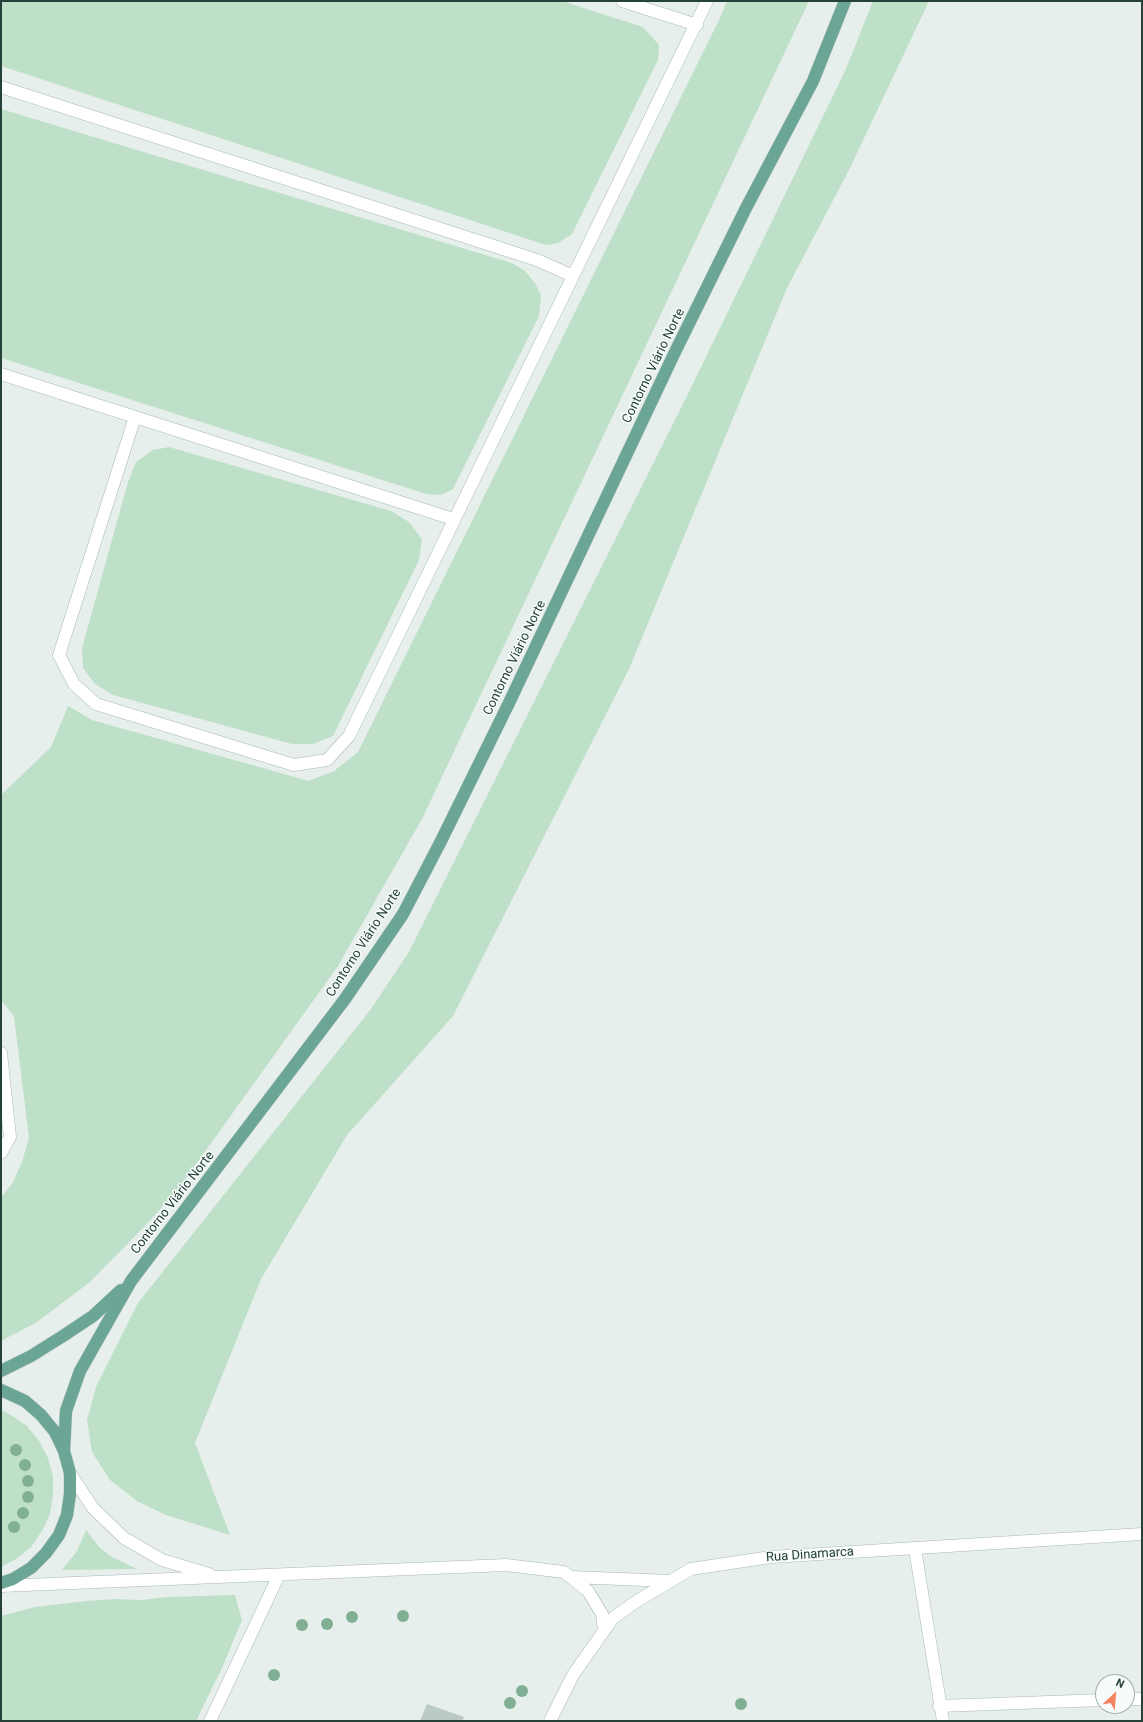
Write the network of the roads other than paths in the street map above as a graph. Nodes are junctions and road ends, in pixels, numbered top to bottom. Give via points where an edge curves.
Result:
1 (622, 1) edge
2 (707, 1) edge
3 (845, 1) edge
4 (697, 25) junction
5 (1, 86) edge
6 (573, 276) junction
7 (1, 374) edge
8 (135, 417) junction
9 (453, 519) junction
10 (1, 1053) edge
11 (1, 1153) edge
12 (131, 1281) junction
13 (1, 1371) edge
14 (1, 1390) edge
15 (64, 1451) junction
16 (70, 1472) junction
17 (1142, 1534) edge
18 (916, 1549) junction
19 (279, 1575) junction
20 (570, 1577) junction
21 (220, 1578) junction
22 (671, 1581) junction
23 (1, 1585) edge
24 (604, 1631) junction
25 (1095, 1700) edge
26 (940, 1706) junction
27 (210, 1721) edge
28 (550, 1721) edge
29 (943, 1721) edge

1 - 4 street
2 - 4 street
3 - 12 main road, Contorno Viário Norte via 814,81 746,208 442,841 402,914 345,1000
4 - 6 street
5 - 6 street via 537,260
6 - 9 street
7 - 8 street
8 - 9 street
8 - 9 street via 59,655 74,684 96,704 294,765 327,760 349,736
10 - 11 street via 10,1137
12 - 13 main road, Contorno Viário Norte via 93,1316 31,1356
12 - 15 main road, Contorno Viário Norte via 80,1371 66,1411
14 - 15 main road via 25,1401 42,1415 55,1432
15 - 16 main road
16 - 21 street via 93,1508 124,1538 162,1560
16 - 23 main road via 67,1515 58,1535 46,1553 31,1568
17 - 18 street, Rua Dinamarca
18 - 22 street, Rua Dinamarca via 771,1557 691,1569
18 - 26 street
19 - 20 street via 506,1565 564,1572
19 - 21 street
19 - 27 street
20 - 22 street
20 - 24 street via 588,1591 602,1614
21 - 23 street
22 - 24 street, Rua Dinamarca via 613,1618
24 - 28 street, Rua Dinamarca via 573,1675
25 - 26 street
26 - 29 street

